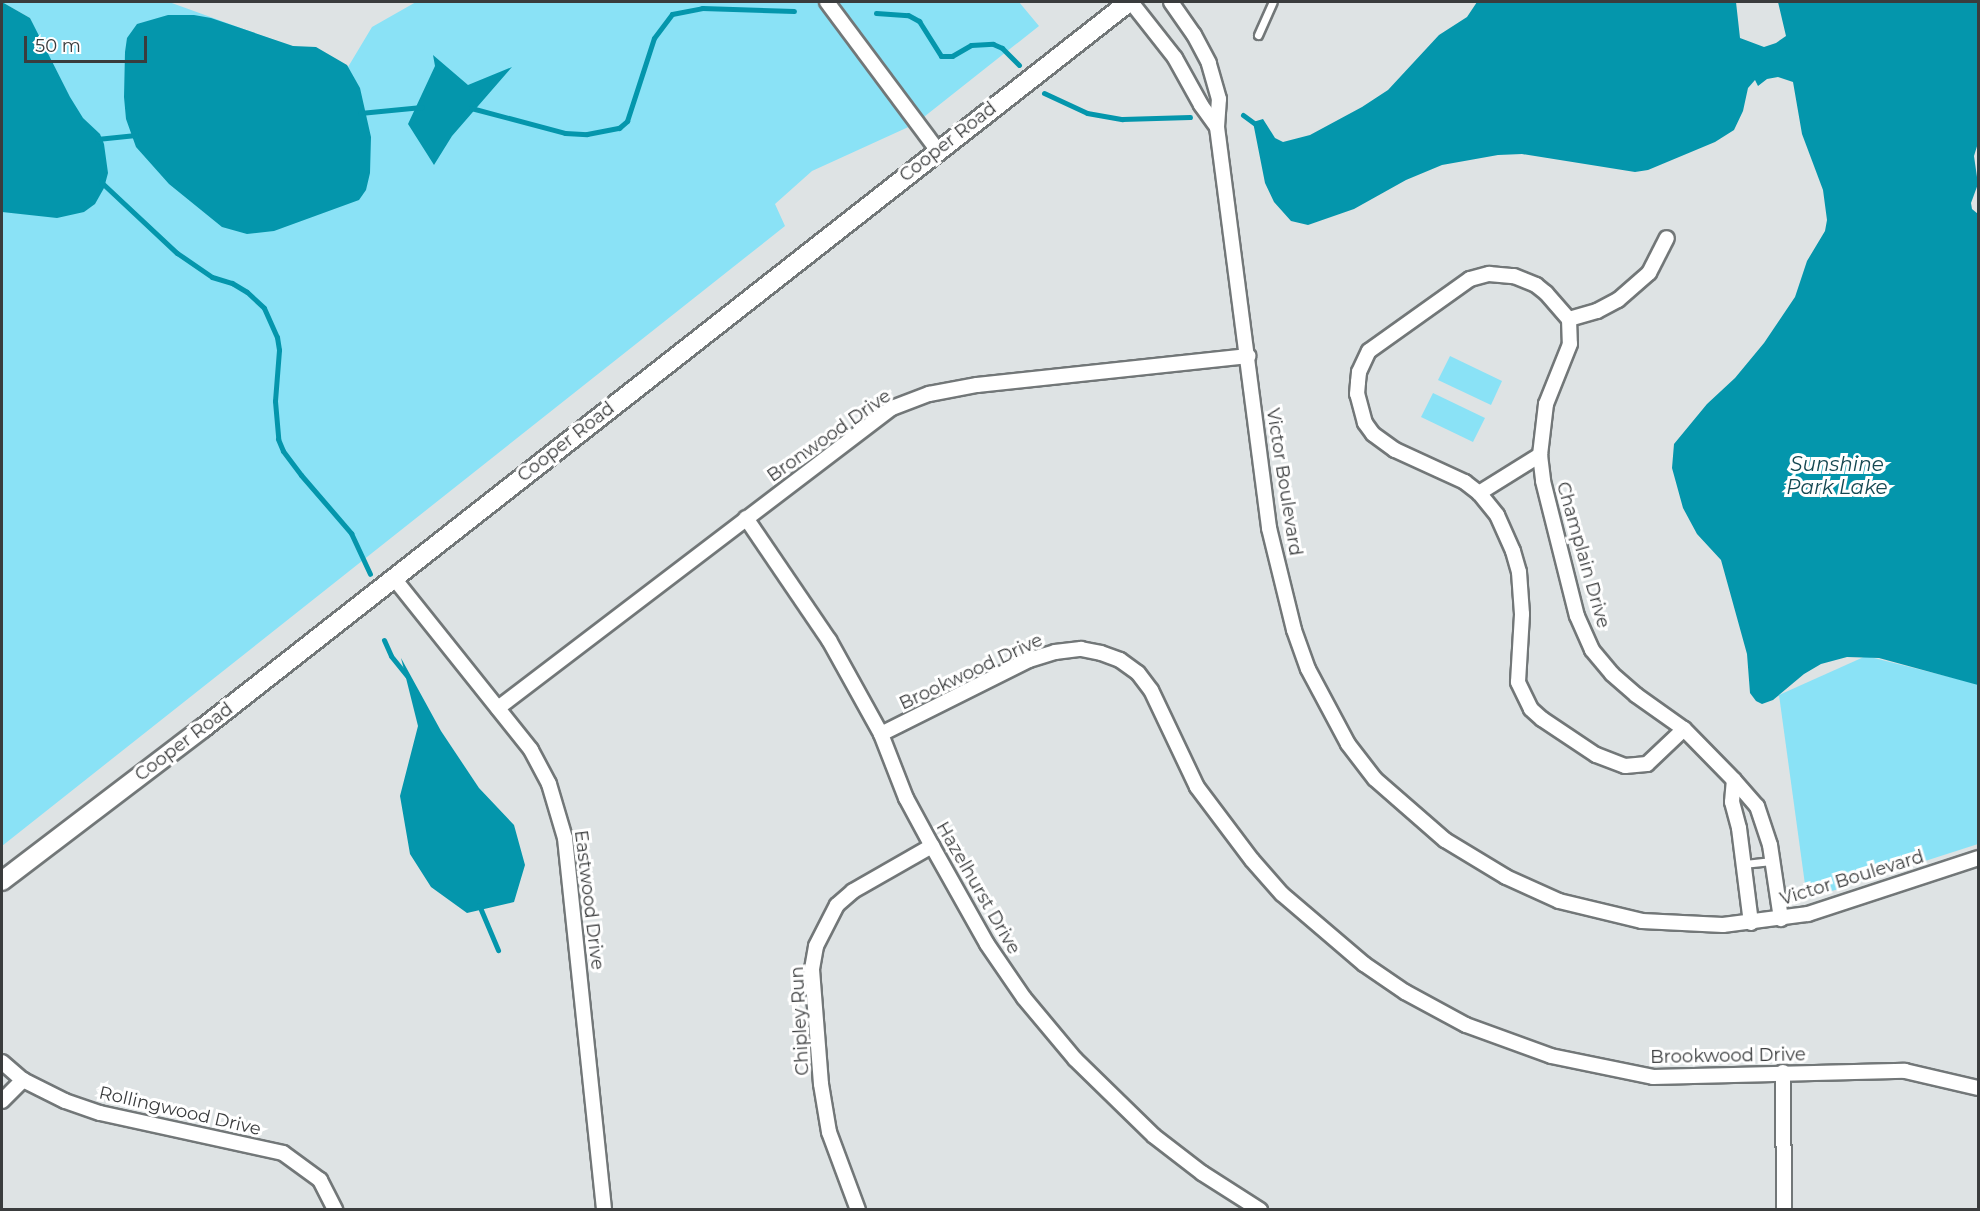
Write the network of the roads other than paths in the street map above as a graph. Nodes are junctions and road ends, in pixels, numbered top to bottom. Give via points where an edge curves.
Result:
1 (827, 2) edge
2 (1130, 2) edge
3 (1171, 2) edge
4 (1273, 2) edge
5 (1258, 35) dead end
6 (1217, 127) junction
7 (938, 151) junction
8 (1667, 238) dead end
9 (1569, 320) junction
10 (1248, 356) junction
11 (1540, 455) junction
12 (1479, 493) junction
13 (746, 518) junction
14 (393, 577) junction
15 (498, 708) junction
16 (1684, 729) junction
17 (881, 734) junction
18 (1734, 780) junction
19 (932, 846) junction
20 (1978, 858) edge
21 (1773, 861) junction
22 (1744, 864) junction
23 (2, 881) edge
24 (1781, 919) junction
25 (1751, 922) junction
26 (2, 1062) edge
27 (1784, 1072) junction
28 (23, 1080) junction
29 (1978, 1088) edge
30 (2, 1101) edge
31 (335, 1209) edge
32 (604, 1209) edge
33 (858, 1209) edge
34 (1260, 1209) edge
35 (1784, 1209) edge

1 - 7 street
2 - 6 street, Victor Boulevard via 1175,58
2 - 7 street, Cooper Road
3 - 6 street, Victor Boulevard via 1209,63 1219,99
4 - 5 lane
6 - 10 street, Victor Boulevard
7 - 14 street, Cooper Road
8 - 9 street via 1649,273 1618,300
9 - 11 street, Champlain Drive via 1570,344 1546,404
9 - 12 street via 1536,285 1514,276 1489,274 1470,279 1376,344 1365,358 1357,394 1365,423 1373,434 1395,450 1445,472
10 - 13 street, Bronwood Drive via 977,385 928,394 892,408
10 - 25 street, Victor Boulevard via 1269,528 1294,630 1328,710 1375,779 1418,818 1481,863 1559,901 1667,924
11 - 12 street
11 - 16 street, Champlain Drive via 1572,597 1592,650 1624,686
12 - 16 street via 1505,531 1519,572 1522,614 1518,682 1531,709 1596,755 1632,767 1647,764
13 - 15 street, Bronwood Drive
13 - 17 street, Hazelhurst Drive via 830,640
14 - 15 street, Eastwood Drive
14 - 23 street, Cooper Road
15 - 32 street, Eastwood Drive via 531,750 549,784 565,838
16 - 18 street, Champlain Drive
17 - 19 street, Hazelhurst Drive via 906,798
17 - 27 street, Brookwood Drive via 1029,660 1081,649 1120,660 1138,673 1151,690 1197,787 1252,860 1291,902 1364,964 1404,992 1466,1025 1509,1041 1551,1056 1628,1074 1691,1077
18 - 21 street, Champlain Drive via 1757,807
18 - 22 street via 1732,802
19 - 33 street, Chipley Run via 845,898 826,923 816,946 812,969 821,1084 829,1132
19 - 34 street, Hazelhurst Drive via 987,944 1024,998 1075,1059 1154,1136 1202,1173
20 - 24 street, Victor Boulevard via 1808,914
21 - 22 lane
21 - 24 street, Champlain Drive
22 - 25 street
24 - 25 street, Victor Boulevard
26 - 28 street, Rollingwood Drive
27 - 29 street, Brookwood Drive via 1905,1071
27 - 35 street
28 - 30 street
28 - 31 street, Rollingwood Drive via 100,1113 283,1153 320,1180

